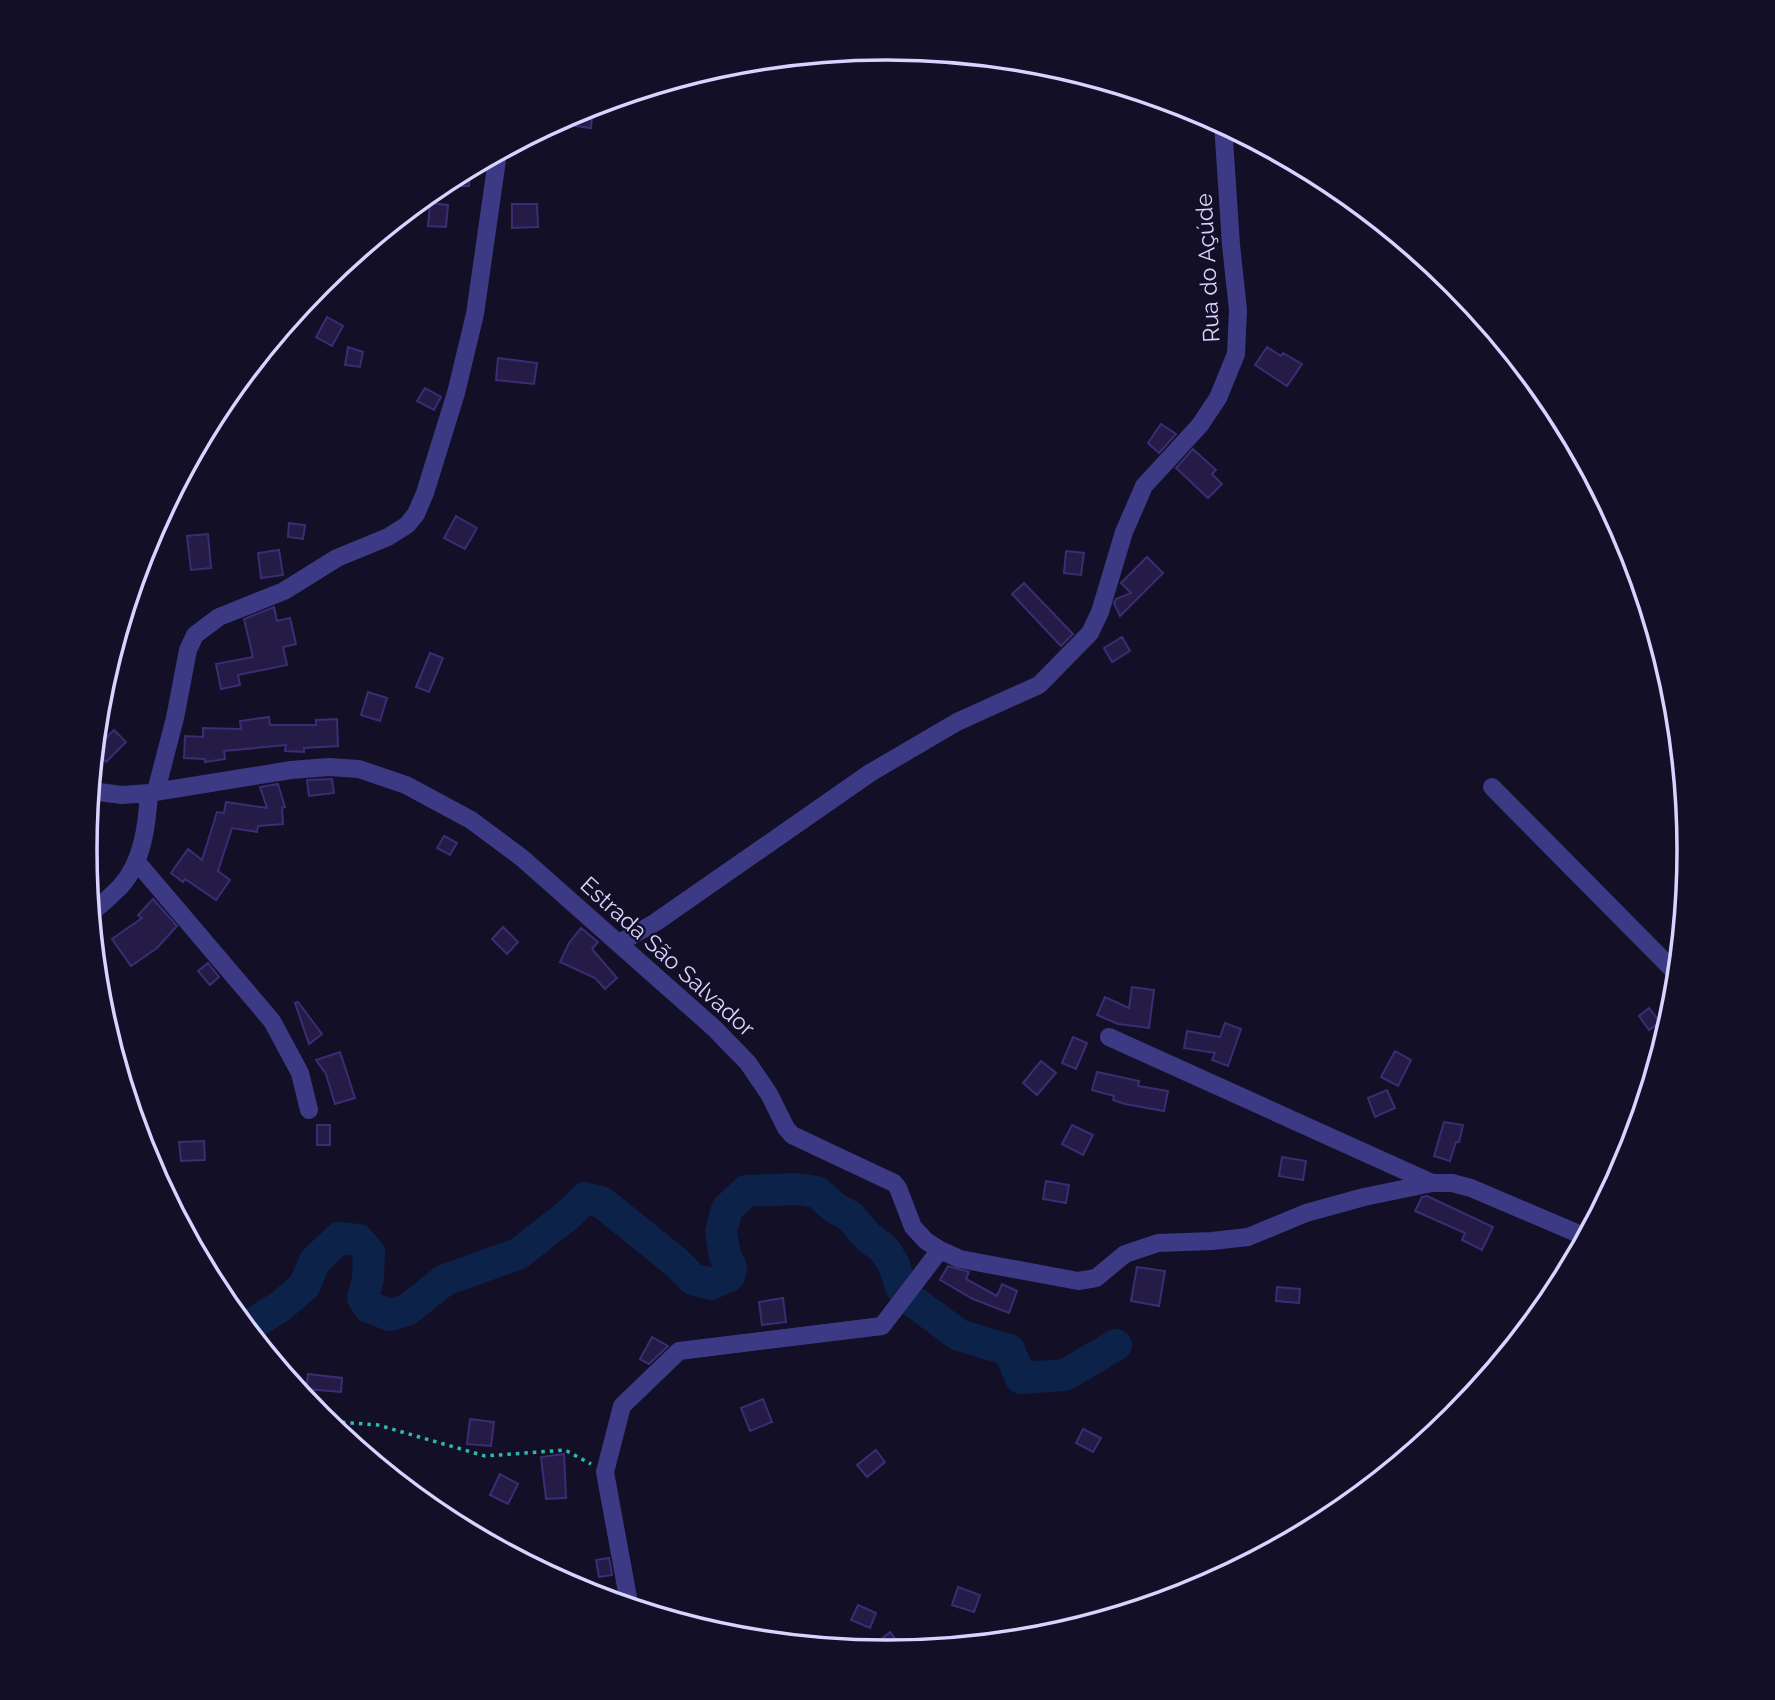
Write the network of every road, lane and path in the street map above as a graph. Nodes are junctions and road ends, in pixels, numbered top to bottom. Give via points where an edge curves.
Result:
1 (1224, 135) edge
2 (497, 163) edge
3 (1492, 787) dead end
4 (100, 791) edge
5 (153, 792) junction
6 (136, 861) junction
7 (99, 906) edge
8 (619, 943) junction
9 (1669, 966) edge
10 (1109, 1037) dead end
11 (309, 1110) dead end
12 (1432, 1183) junction
13 (1578, 1234) edge
14 (940, 1250) junction
15 (343, 1422) edge
16 (605, 1472) junction
17 (628, 1597) edge

1 - 8 street, Rua do Açúde via 1238,310 1236,354 1218,398 1200,425 1144,486 1090,633 1038,685 957,722 870,773
2 - 5 street via 475,314 456,393 416,514 388,537 337,558 284,591 219,617 195,635
3 - 9 street
4 - 5 street, Estrada São Salvador
5 - 6 street
5 - 8 street, Estrada São Salvador via 304,769 359,769 406,785 471,820
6 - 7 street via 122,885
6 - 11 street via 272,1021 300,1073
8 - 14 street, Estrada São Salvador via 748,1063 792,1135 894,1183 913,1227
10 - 12 street
12 - 13 street, Estrada São Salvador via 1471,1188
12 - 14 street, Estrada São Salvador via 1306,1213 1248,1237 1136,1248 1096,1278 1078,1281 960,1259
14 - 16 street via 882,1326 679,1352 622,1406
15 - 16 path via 377,1425 485,1455 565,1450
16 - 17 street

